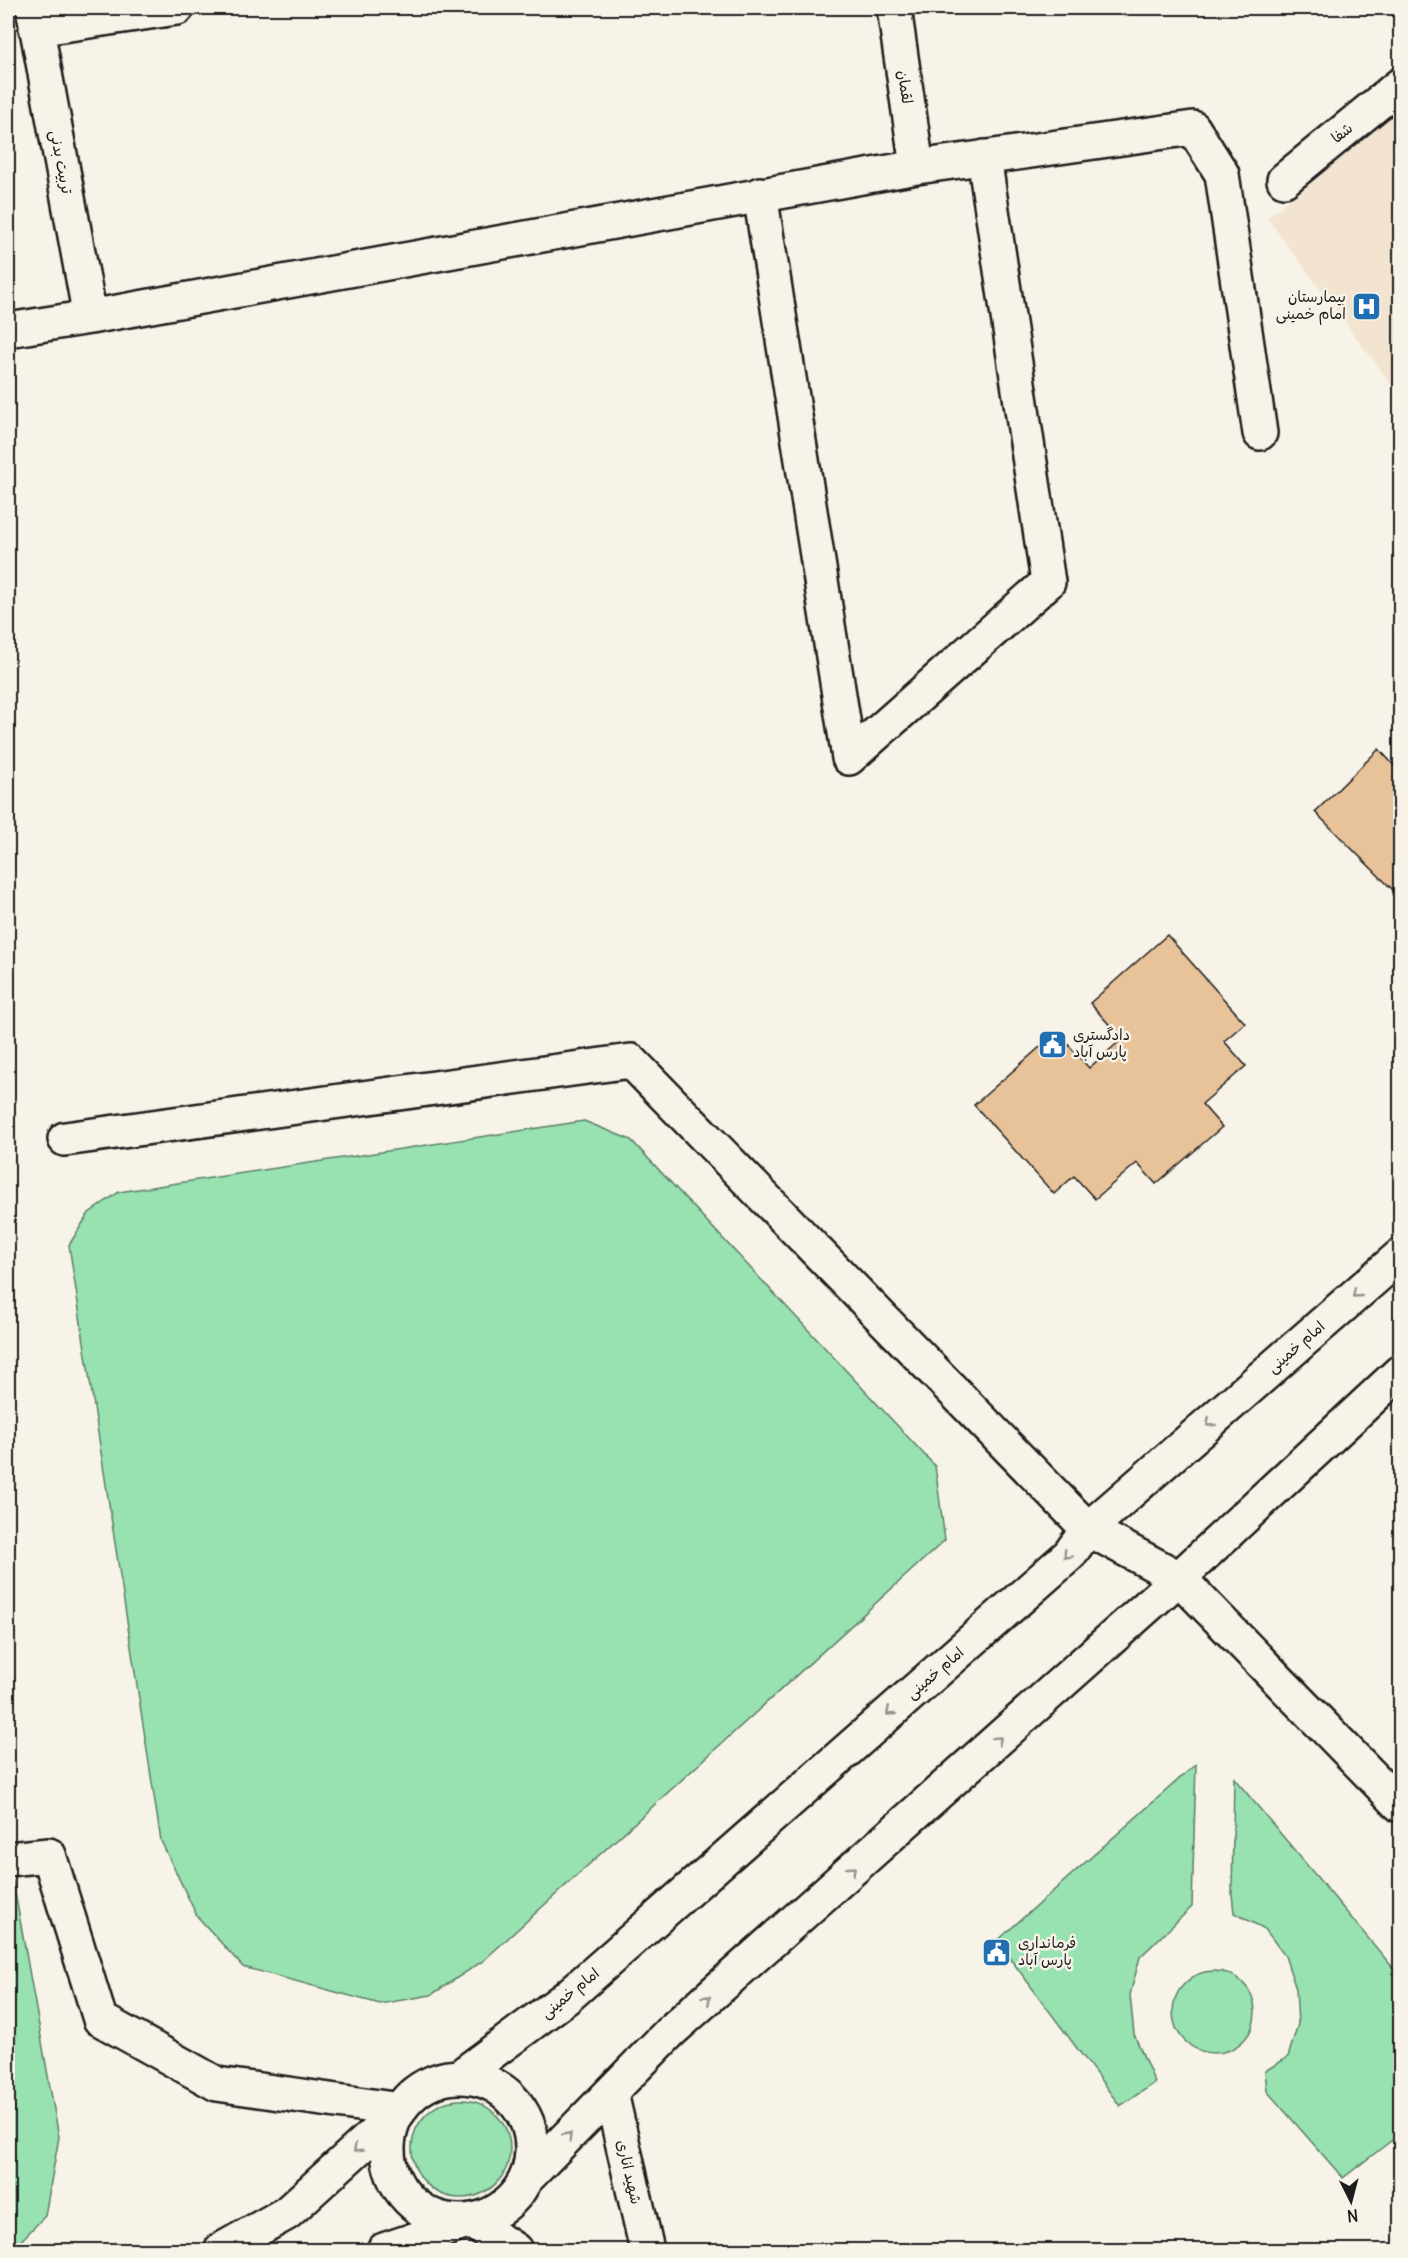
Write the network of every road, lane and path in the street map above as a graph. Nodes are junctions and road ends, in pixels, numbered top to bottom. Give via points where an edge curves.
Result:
1 (177, 8) edge
2 (894, 8) edge
3 (34, 18) edge
4 (1401, 85) edge
5 (984, 158) junction
6 (917, 167) junction
7 (1284, 180) dead end
8 (759, 194) junction
9 (90, 317) junction
10 (8, 330) edge
11 (1260, 434) dead end
12 (65, 1139) dead end
13 (1401, 1256) edge
14 (1401, 1372) edge
15 (1088, 1529) junction
16 (1179, 1578) junction
17 (1401, 1805) edge
18 (8, 1859) edge
19 (459, 2077) junction
20 (610, 2092) junction
21 (400, 2110) junction
22 (527, 2178) junction
23 (466, 2236) edge
24 (221, 2250) edge
25 (384, 2250) edge
26 (515, 2250) edge
27 (647, 2250) edge

1 - 3 street
2 - 6 street, لقمان
3 - 9 street, تربیت بدنی
4 - 7 street, شفا
5 - 6 street
5 - 8 street via 1048,582 849,758
5 - 11 street via 1193,128 1222,174
6 - 8 street
8 - 9 street
9 - 10 street
12 - 15 street via 632,1061
13 -> 15 street, امام خمینی
14 - 16 street
15 - 16 street
15 -> 19 street, امام خمینی via 1069,1555 567,1997
16 - 17 street
20 -> 16 street via 671,2031
18 - 21 street via 50,1855 100,2019 217,2084
19 - 21 street via 426,2086
19 - 22 street via 482,2081 503,2091 519,2107 530,2130 533,2154
22 -> 20 street
20 - 27 street, شهید اناری
21 - 23 street via 390,2130 388,2153 393,2176 405,2196 423,2211 446,2220
21 -> 24 street via 287,2213
22 - 23 street via 513,2199
23 - 25 street
23 - 26 street

